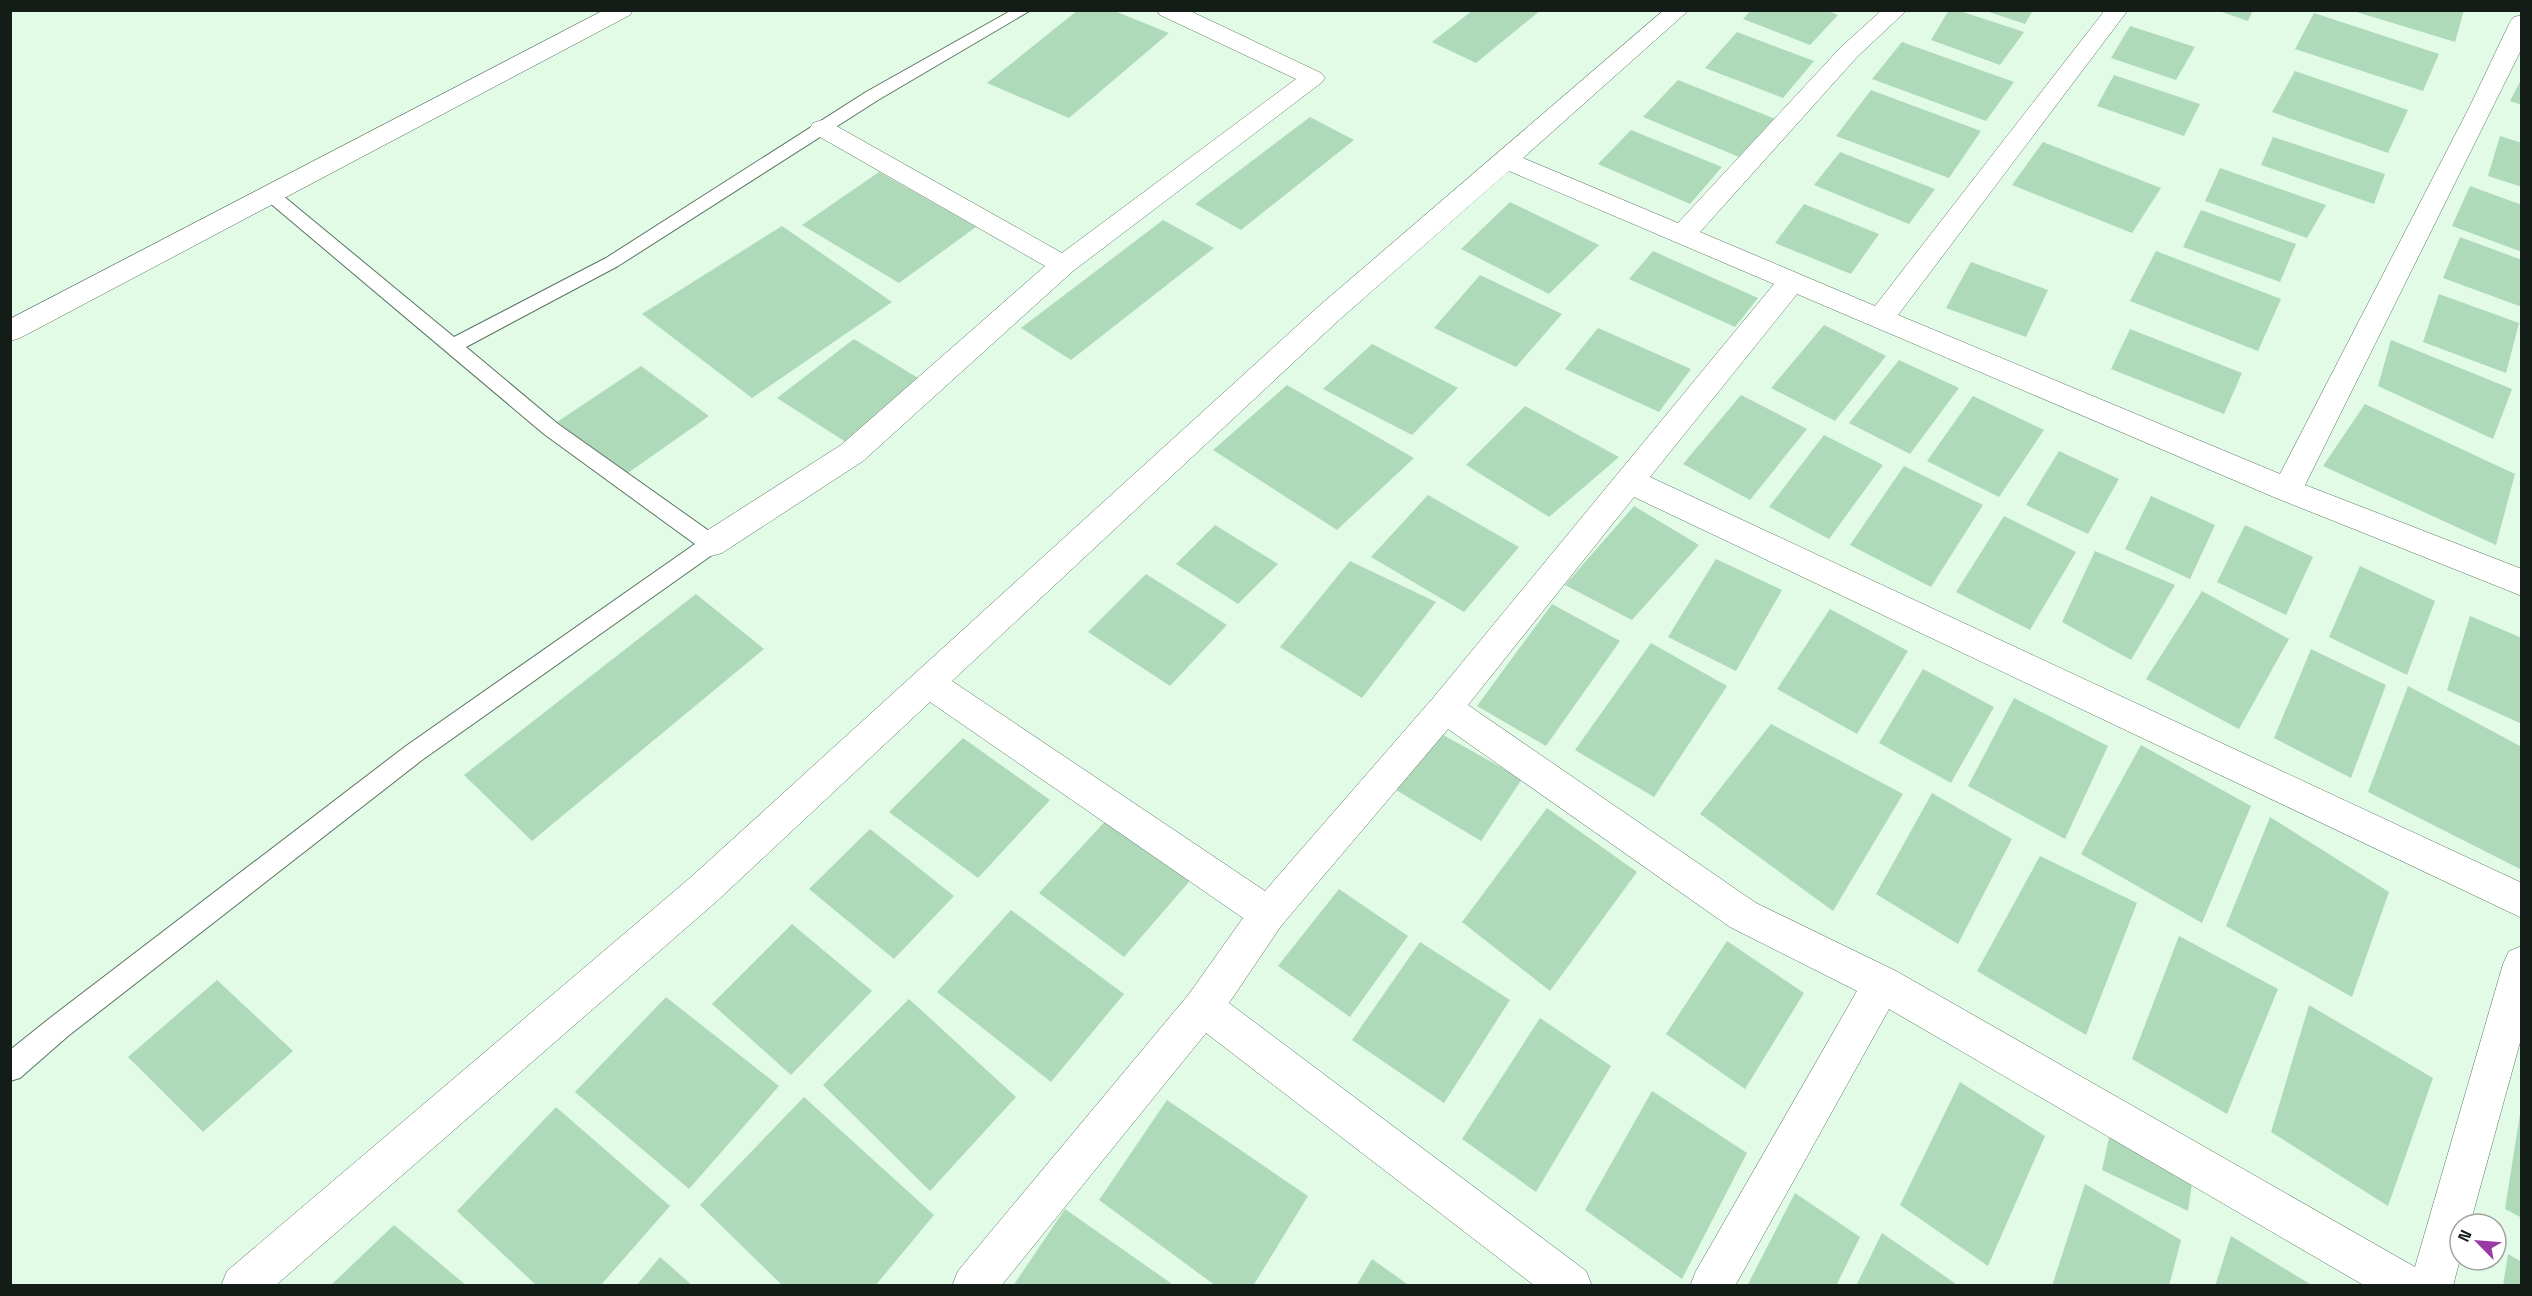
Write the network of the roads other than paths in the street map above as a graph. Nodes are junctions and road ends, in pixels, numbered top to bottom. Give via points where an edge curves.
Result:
1 (622, 10) edge
2 (1024, 10) edge
3 (1168, 10) edge
4 (1678, 10) edge
5 (1896, 10) edge
6 (2117, 10) edge
7 (2522, 22) edge
8 (822, 128) junction
9 (1506, 160) junction
10 (270, 194) junction
11 (1683, 234) junction
12 (1063, 266) junction
13 (1792, 281) junction
14 (1880, 319) junction
15 (10, 331) edge
16 (453, 346) junction
17 (1629, 481) junction
18 (2287, 490) junction
19 (711, 544) junction
20 (2522, 583) edge
21 (928, 683) junction
22 (1445, 708) junction
23 (2522, 901) edge
24 (1268, 914) junction
25 (2522, 964) edge
26 (1882, 984) junction
27 (1203, 1007) junction
28 (10, 1068) edge
29 (242, 1286) edge
30 (973, 1286) edge
31 (1571, 1286) edge
32 (1712, 1286) edge
33 (2407, 1286) edge
34 (2431, 1286) edge

1 - 10 street
2 - 8 lane
3 - 12 street via 1313,78
4 - 9 street
5 - 11 street via 1850,52
6 - 14 street
7 - 18 street
8 - 12 street
8 - 16 lane via 612,262
9 - 11 street
9 - 21 street via 1329,313
10 - 15 street
10 - 16 lane
11 - 13 street
12 - 19 street via 852,453
13 - 14 street
13 - 17 street
14 - 18 street
16 - 19 lane via 551,429
17 - 22 street
17 - 23 street
18 - 20 street
19 - 28 lane via 414,753
21 - 24 street
21 - 29 street via 704,889
22 - 24 street
22 - 26 street via 1743,915
24 - 27 street
25 - 34 street
26 - 32 street
26 - 33 street
27 - 30 street
27 - 31 street

